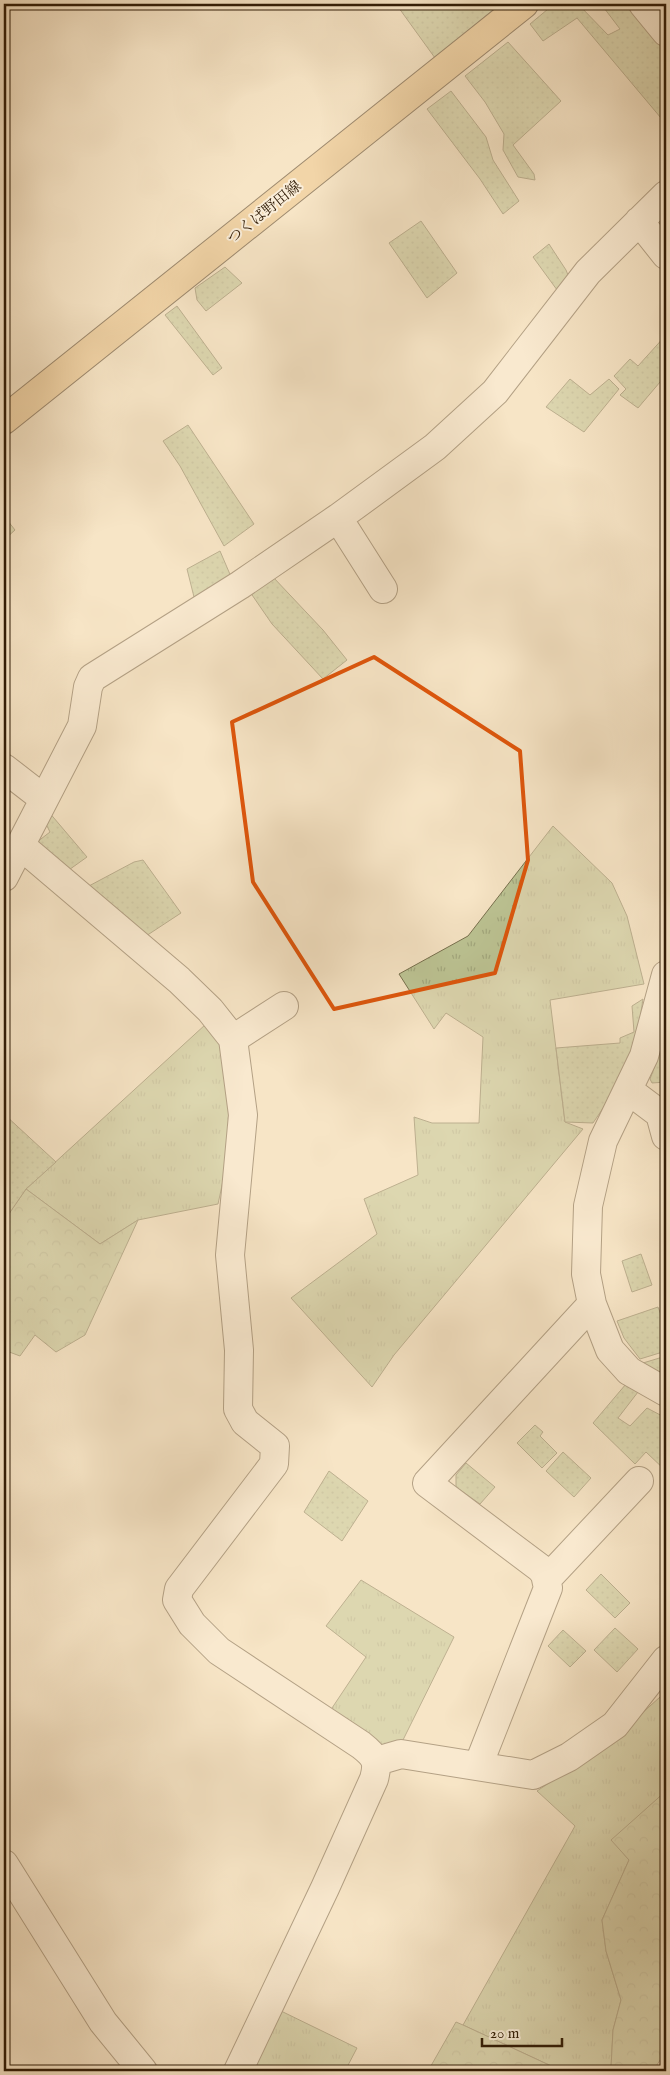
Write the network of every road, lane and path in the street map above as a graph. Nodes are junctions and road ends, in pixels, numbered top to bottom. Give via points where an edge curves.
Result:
1 (524, 4) edge
2 (643, 4) edge
3 (666, 32) edge
4 (666, 195) edge
5 (639, 220) junction
6 (666, 255) edge
7 (4, 420) edge
8 (338, 518) junction
9 (383, 590) dead end
10 (4, 768) edge
11 (44, 798) junction
12 (20, 845) junction
13 (4, 877) edge
14 (666, 975) edge
15 (284, 1006) dead end
16 (233, 1039) junction
17 (628, 1090) junction
18 (666, 1136) edge
19 (592, 1304) junction
20 (666, 1392) edge
21 (639, 1481) dead end
22 (547, 1579) junction
23 (666, 1660) edge
24 (377, 1761) junction
25 (478, 1766) junction
26 (4, 1864) edge
27 (143, 2071) edge
28 (238, 2071) edge

1 - 7 main road, つくば野田線
2 - 3 street
4 - 5 street
5 - 6 street
5 - 8 street via 588,272 495,392 435,446
8 - 9 street
8 - 11 street via 240,585 92,678 82,726
10 - 11 street
11 - 12 street
12 - 13 street
12 - 16 street via 179,980 210,1010
14 - 17 street via 644,1056
15 - 16 street
16 - 24 street via 243,1115 230,1255 239,1350 238,1409 245,1422 275,1446 274,1464 179,1589 177,1600 192,1624 219,1651 361,1745
17 - 18 street via 660,1114
17 - 19 street via 603,1141 588,1206 586,1274
19 - 20 street via 610,1350 629,1371
19 - 22 street via 427,1483 540,1568
21 - 22 street
22 - 25 street via 548,1588
23 - 25 street via 615,1726 569,1758 533,1775
24 - 25 street via 401,1754
24 - 28 street via 374,1779 330,1879
26 - 27 street via 103,2022

